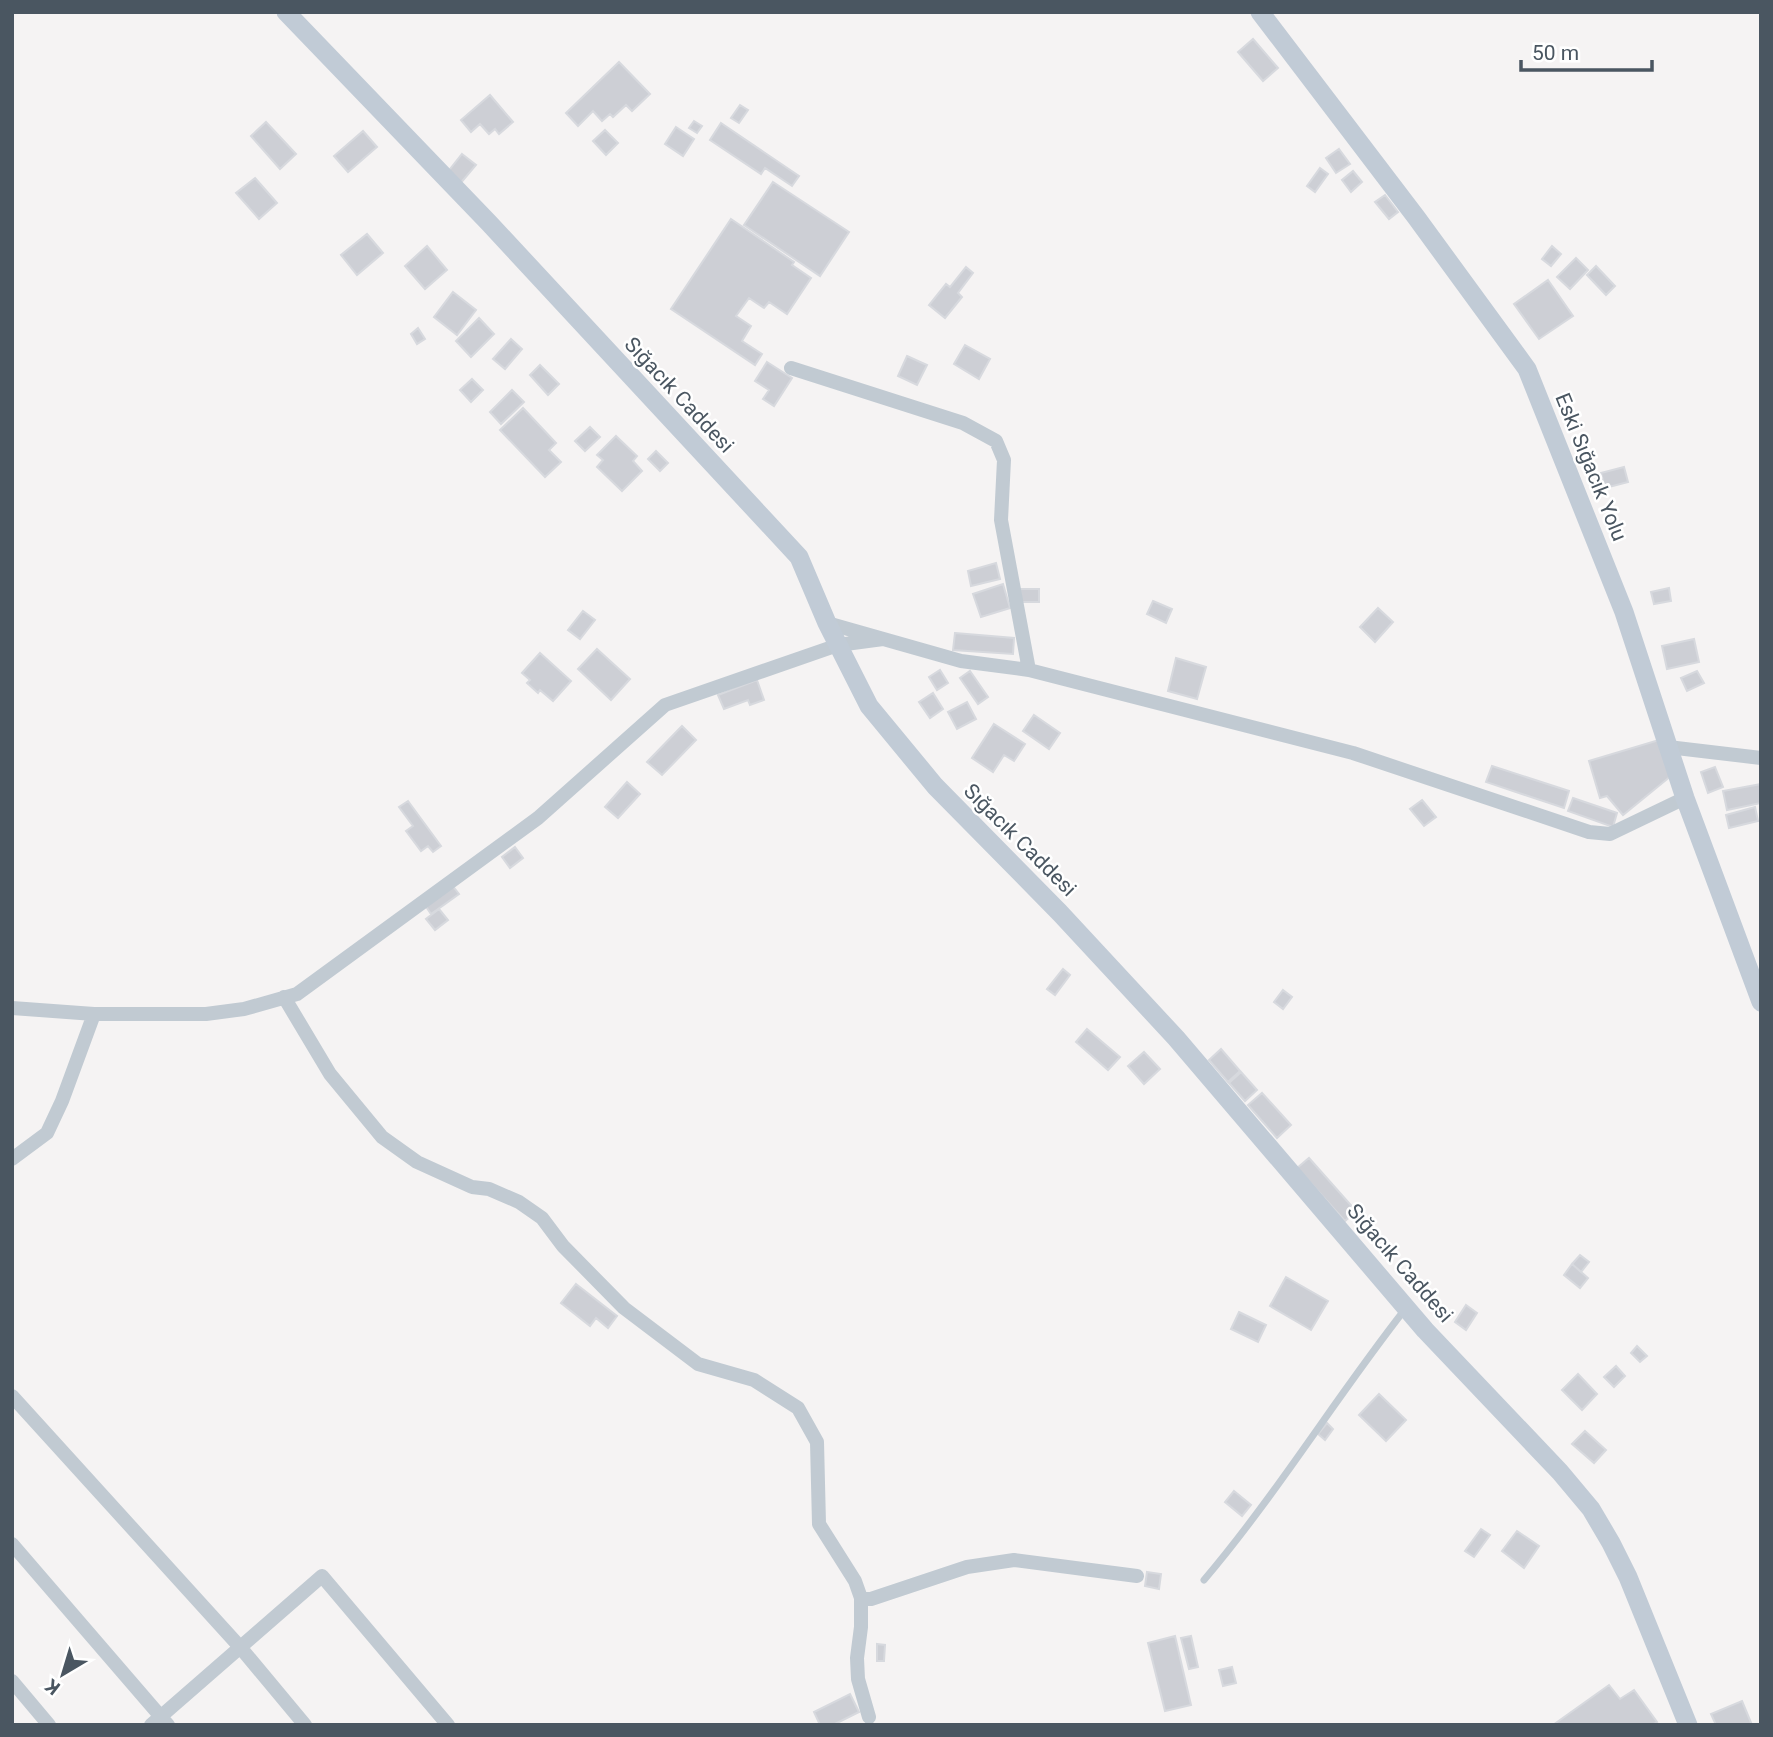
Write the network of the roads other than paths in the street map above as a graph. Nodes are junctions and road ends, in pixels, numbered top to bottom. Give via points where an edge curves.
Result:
1 (286, 12) edge
2 (1260, 12) edge
3 (791, 368) dead end
4 (827, 623) junction
5 (883, 639) junction
6 (838, 645) junction
7 (1029, 670) junction
8 (1668, 747) junction
9 (1761, 758) edge
10 (1685, 798) junction
11 (284, 998) junction
12 (1761, 1002) edge
13 (12, 1008) edge
14 (94, 1014) junction
15 (12, 1159) edge
16 (1407, 1308) junction
17 (12, 1396) edge
18 (12, 1544) edge
19 (1137, 1576) dead end
20 (1203, 1580) dead end
21 (861, 1599) junction
22 (240, 1647) junction
23 (12, 1681) edge
24 (869, 1717) dead end
25 (160, 1722) edge
26 (50, 1725) edge
27 (305, 1725) edge
28 (448, 1725) edge
29 (1688, 1725) edge

1 - 4 street, Sığacık Caddesi via 799,558
2 - 8 street, Eski Sığacık Yolu via 1527,369 1624,612
3 - 7 street via 963,423 996,441 1004,460 1001,520
4 - 5 street
4 - 6 street, Sığacık Caddesi
5 - 6 street
5 - 7 street via 961,661
6 - 11 street via 665,705 538,818 297,994
6 - 16 street, Sığacık Caddesi via 870,706 935,786 1176,1038
7 - 10 street via 1353,753 1589,832 1610,834
8 - 9 street
8 - 10 street, Eski Sığacık Yolu
10 - 12 street, Eski Sığacık Yolu
11 - 14 street via 206,1014
11 - 21 street via 330,1074 382,1137 417,1162 519,1202 541,1218 624,1308 698,1364 754,1380 798,1408 817,1441 819,1524 855,1581
13 - 14 street
14 - 15 street via 47,1133
16 - 20 lane via 1240,1537
16 - 29 street, Sığacık Caddesi via 1591,1509 1628,1577
17 - 22 street
18 - 25 street
19 - 21 street via 1014,1559 967,1567
21 - 24 street via 857,1669
22 - 25 street
22 - 27 street
22 - 28 street via 322,1576
23 - 26 street

